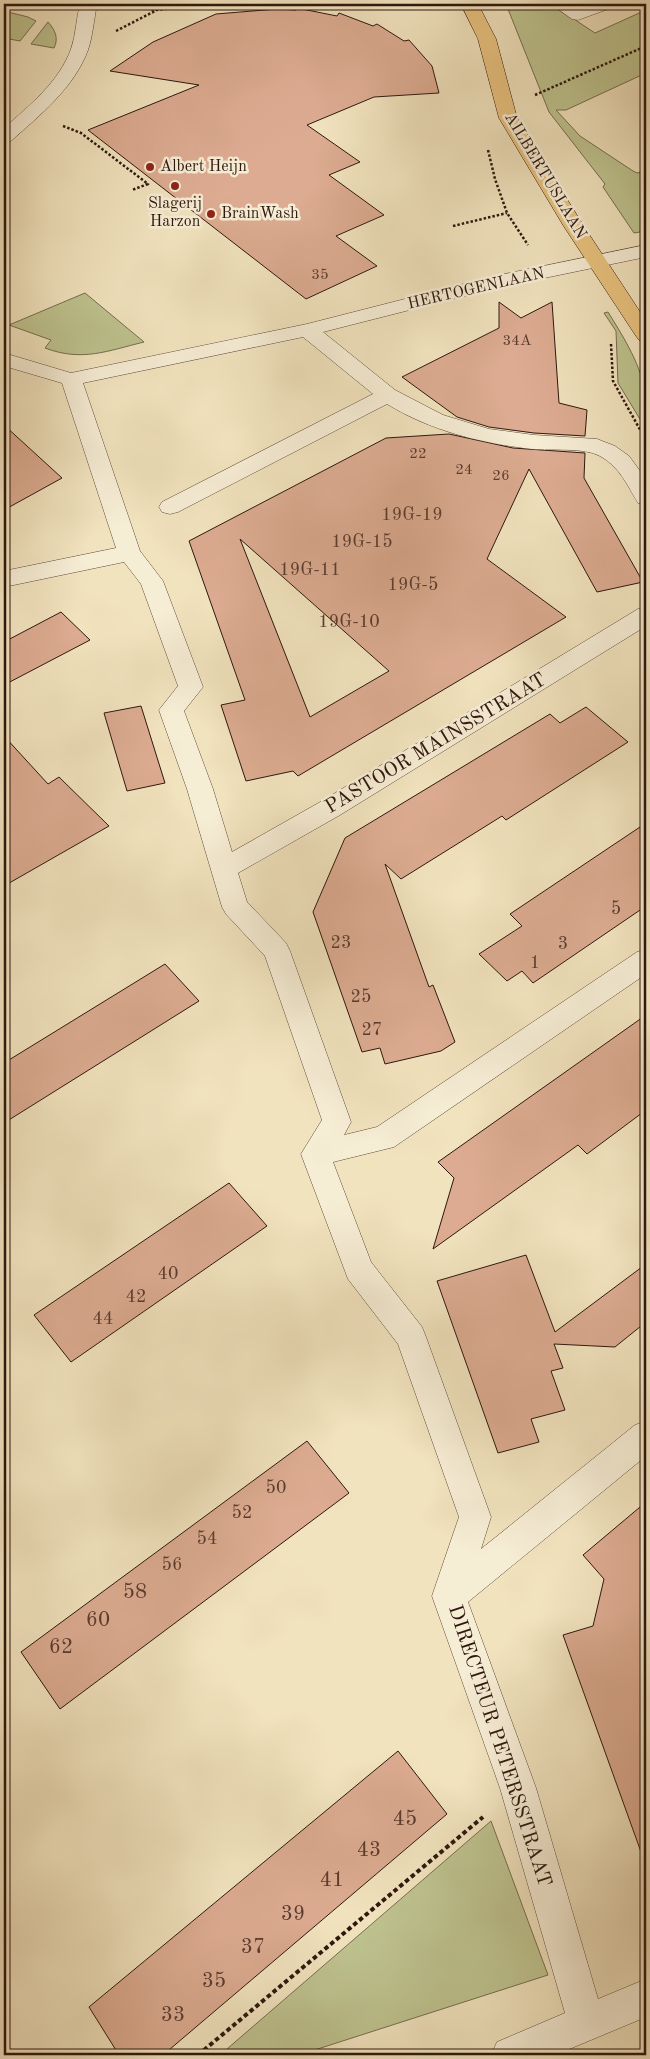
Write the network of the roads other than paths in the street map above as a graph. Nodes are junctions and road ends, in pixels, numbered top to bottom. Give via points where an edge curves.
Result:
1 (88, 4) edge
2 (469, 4) edge
3 (560, 4) edge
4 (605, 4) edge
5 (4, 137) edge
6 (646, 251) edge
7 (598, 261) junction
8 (307, 330) junction
9 (646, 336) edge
10 (4, 359) edge
11 (71, 379) junction
12 (387, 395) junction
13 (646, 498) edge
14 (170, 507) dead end
15 (129, 553) junction
16 (4, 579) edge
17 (646, 615) edge
18 (223, 869) junction
19 (646, 960) edge
20 (315, 1154) junction
21 (646, 1436) edge
22 (449, 1596) junction
23 (645, 2001) edge
24 (587, 2024) junction
25 (510, 2055) edge

1 - 5 street via 78,52 66,75
2 - 7 main road, AILBERTUSLAAN via 487,39 508,118
3 - 4 street via 578,15
6 - 7 street, HERTOGENLAAN
7 - 8 street, HERTOGENLAAN via 495,282
7 - 9 main road, AILBERTUSLAAN
8 - 11 street, HERTOGENLAAN
8 - 12 street
10 - 11 street, HERTOGENLAAN
11 - 15 street
12 - 13 street via 440,421 475,432 524,441 597,446 619,457 630,469
12 - 14 street
15 - 16 street
15 - 18 street via 152,581 191,687 171,710 200,789
17 - 18 street, PASTOOR MAINSSTRAAT via 331,808
18 - 20 street via 235,907 278,951 337,1122
19 - 20 street via 384,1138
20 - 22 street, DIRECTEUR PETERSSTRAAT via 359,1270 411,1337 475,1517
21 - 22 street
22 - 24 street, DIRECTEUR PETERSSTRAAT via 518,1788
23 - 24 street
24 - 25 street

